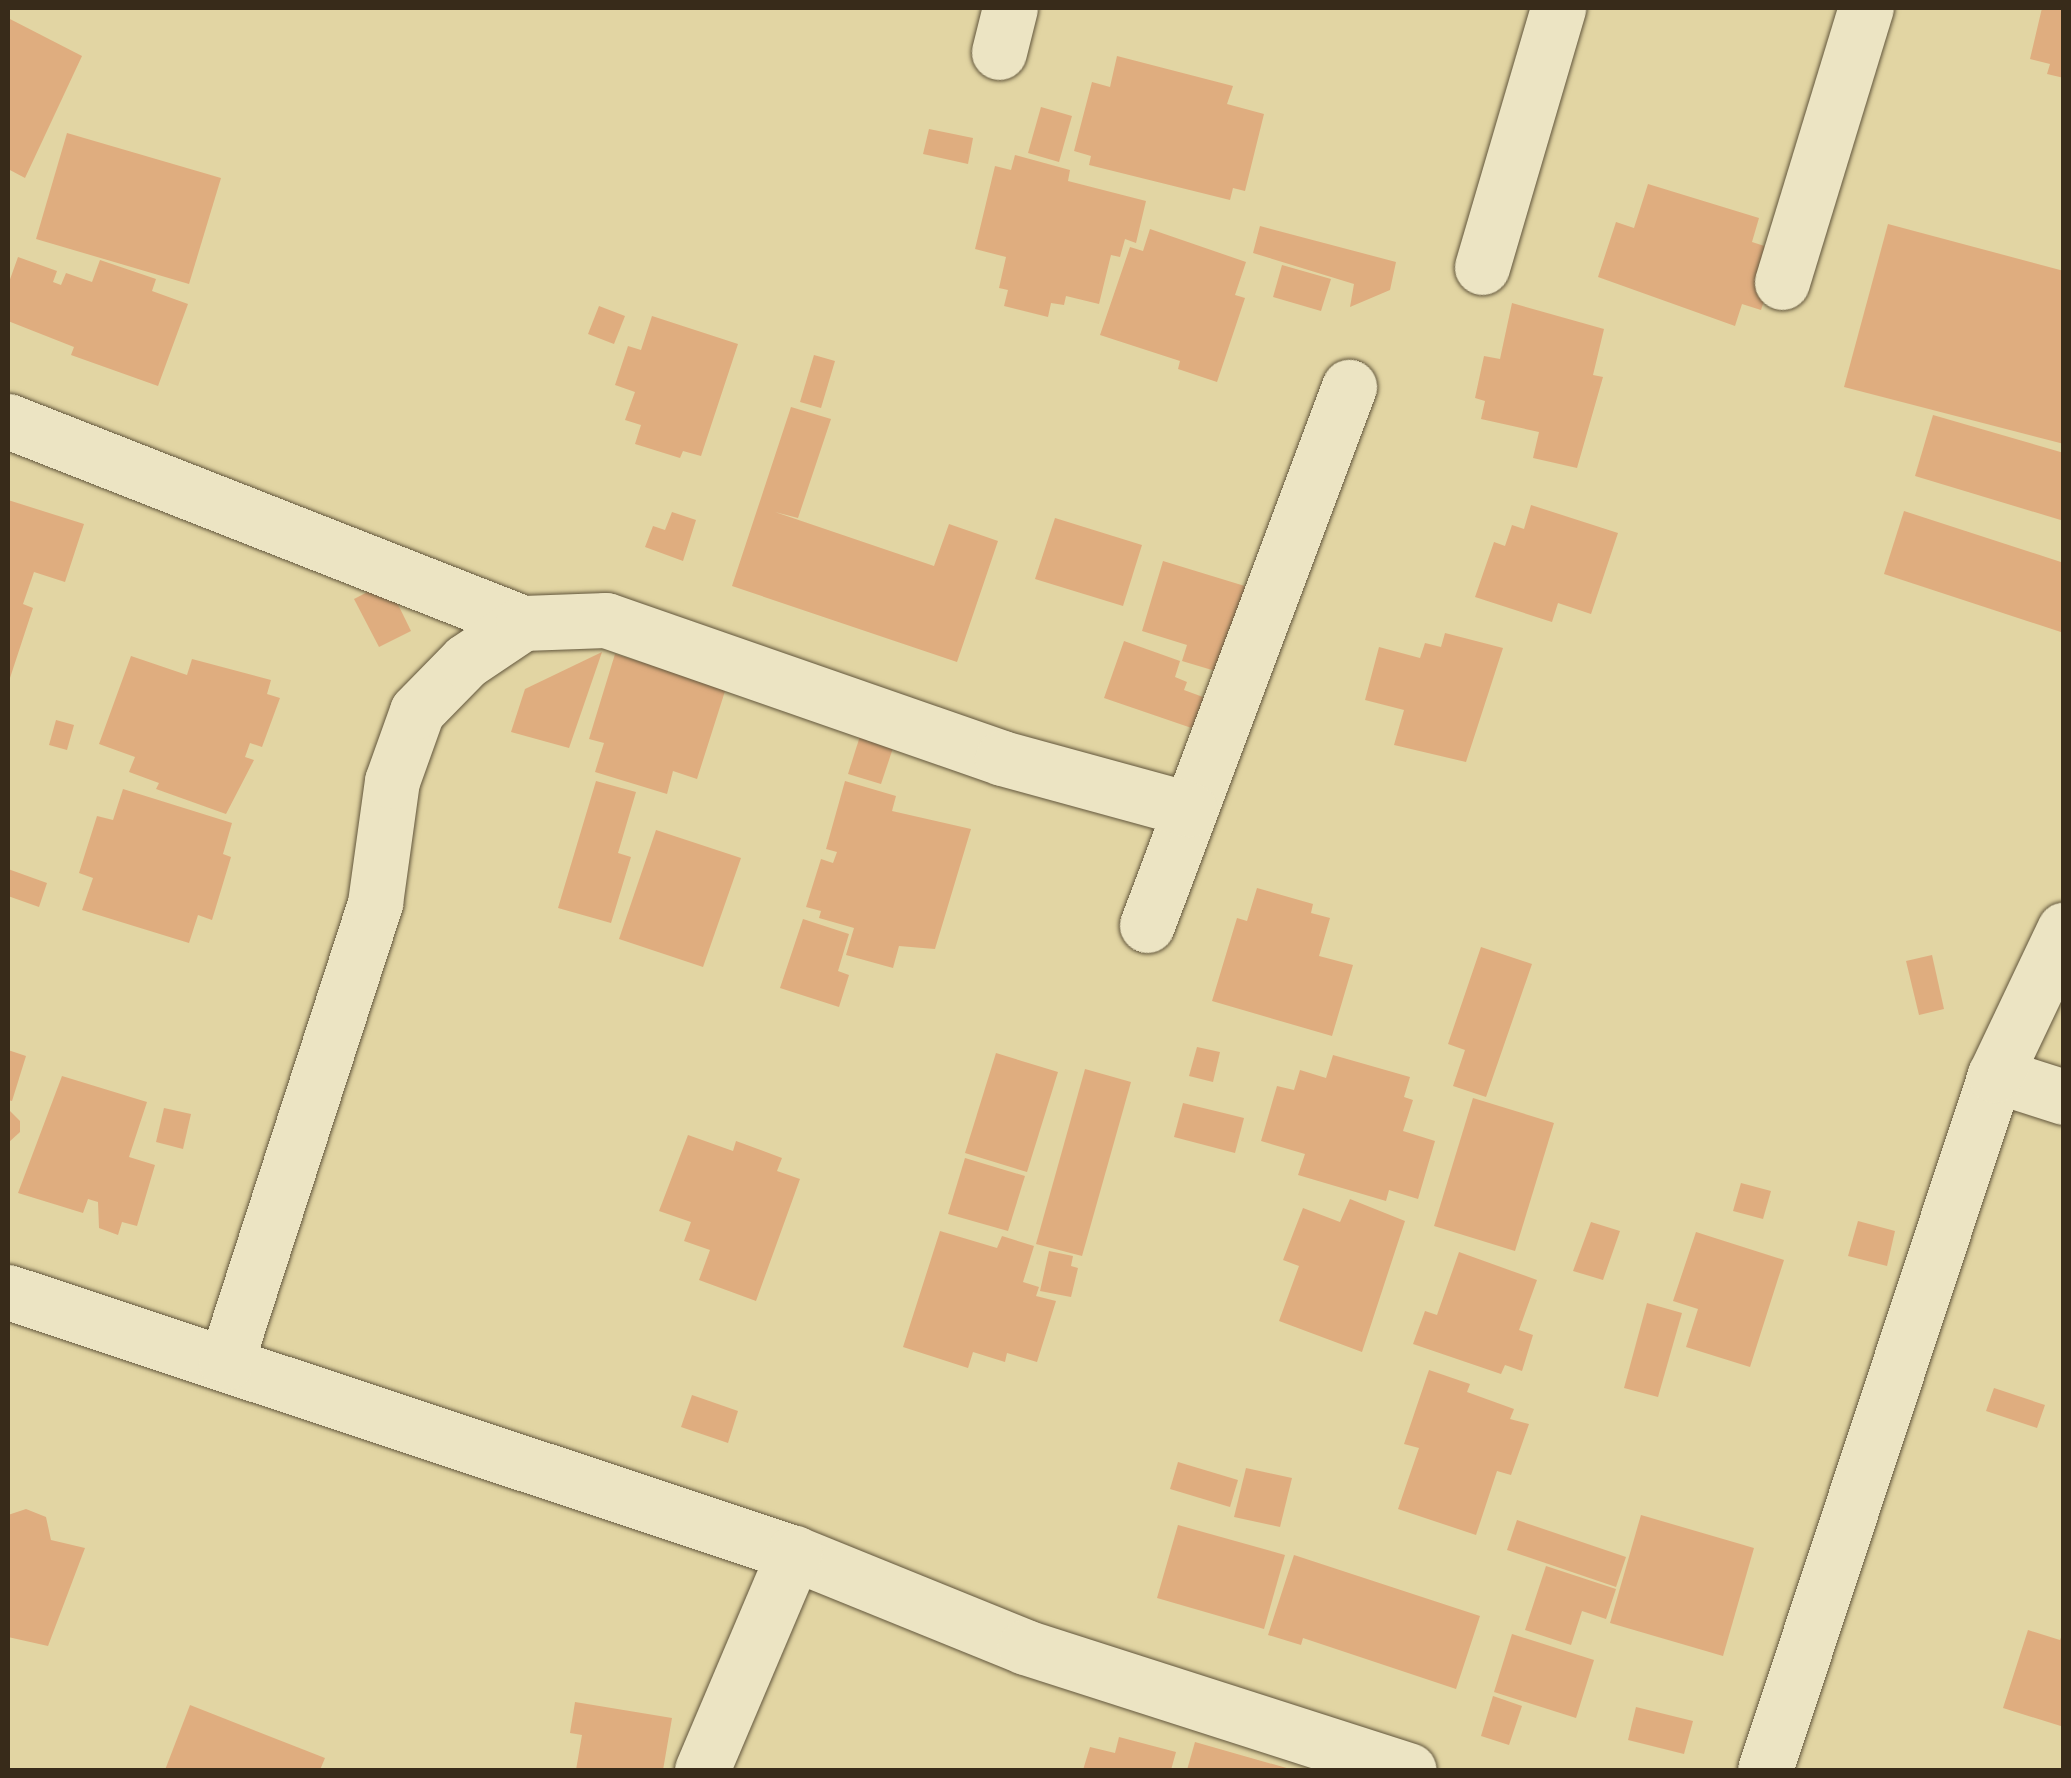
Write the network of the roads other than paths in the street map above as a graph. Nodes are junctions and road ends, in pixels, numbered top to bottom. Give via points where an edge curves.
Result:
1 (1558, 8) edge
2 (1866, 8) edge
3 (1482, 268) dead end
4 (1782, 282) dead end
5 (1349, 388) dead end
6 (8, 421) edge
7 (523, 624) junction
8 (1189, 808) junction
9 (1148, 925) dead end
10 (2064, 930) edge
11 (1995, 1075) junction
12 (2064, 1097) edge
13 (8, 1292) edge
14 (226, 1362) junction
15 (794, 1553) junction
16 (702, 1770) edge
17 (1409, 1770) edge
18 (1765, 1770) edge

1 - 3 street
2 - 4 street
5 - 8 street
6 - 7 street
7 - 8 street via 606,620 1002,758
7 - 14 street via 466,660 416,711 392,782 375,904
8 - 9 street
10 - 11 street
11 - 12 street
11 - 18 street
13 - 14 street
14 - 15 street
15 - 16 street
15 - 17 street via 1025,1647

